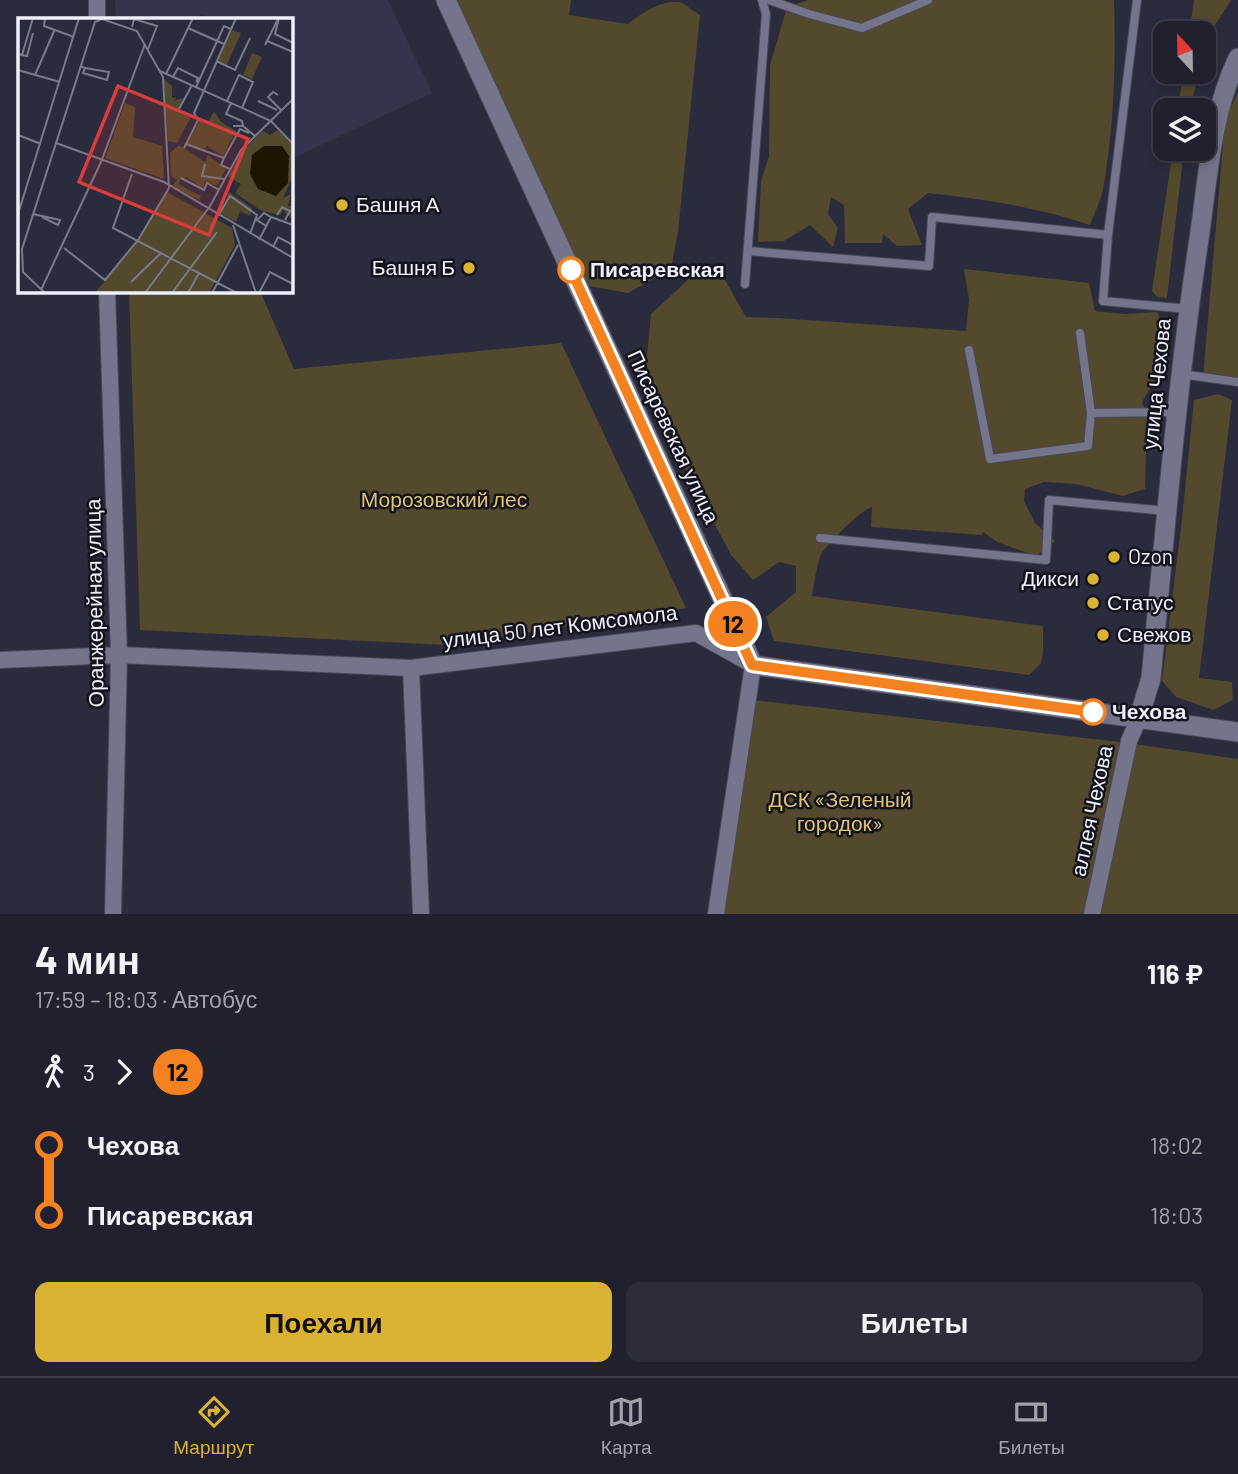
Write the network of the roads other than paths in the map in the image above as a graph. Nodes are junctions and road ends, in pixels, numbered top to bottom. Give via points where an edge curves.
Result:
1 (97, 0) edge
2 (446, 0) edge
3 (762, 0) edge
4 (769, 0) edge
5 (928, 0) edge
6 (1137, 0) edge
7 (97, 18) edge
8 (1238, 58) edge
9 (1108, 235) junction
10 (748, 251) junction
11 (745, 284) dead end
12 (107, 292) edge
13 (1188, 309) junction
14 (1080, 333) dead end
15 (969, 351) dead end
16 (1181, 374) junction
17 (1238, 382) edge
18 (1176, 412) junction
19 (1091, 413) junction
20 (1167, 511) junction
21 (820, 538) dead end
22 (119, 655) junction
23 (0, 660) edge
24 (752, 665) junction
25 (411, 668) junction
26 (1139, 718) junction
27 (1238, 732) edge
28 (113, 914) edge
29 (421, 914) edge
30 (716, 914) edge
31 (1092, 914) edge

1 - 7 street
2 - 24 street, Писаревская улица
3 - 10 lane via 766,14
4 - 5 lane via 862,28
6 - 9 lane
8 - 13 street, улица Чехова via 1216,121
9 - 10 lane via 932,217 929,266
9 - 13 lane via 1103,301
10 - 11 lane
12 - 22 street, Оранжерейная улица
13 - 16 street, улица Чехова
14 - 19 lane
15 - 19 lane via 990,459 1088,446
16 - 17 lane
16 - 18 street, улица Чехова
18 - 19 lane
18 - 20 street, улица Чехова
20 - 21 lane via 1049,500 1046,561
20 - 26 street, улица Чехова via 1150,678
22 - 23 street, улица 50 лет Комсомола
22 - 25 street, улица 50 лет Комсомола
22 - 28 street, Оранжерейная улица
24 - 25 street, улица 50 лет Комсомола via 696,633
24 - 26 street, улица 50 лет Комсомола
24 - 30 street
25 - 29 street
26 - 27 street, улица 50 лет Комсомола
26 - 31 street, аллея Чехова via 1129,741

